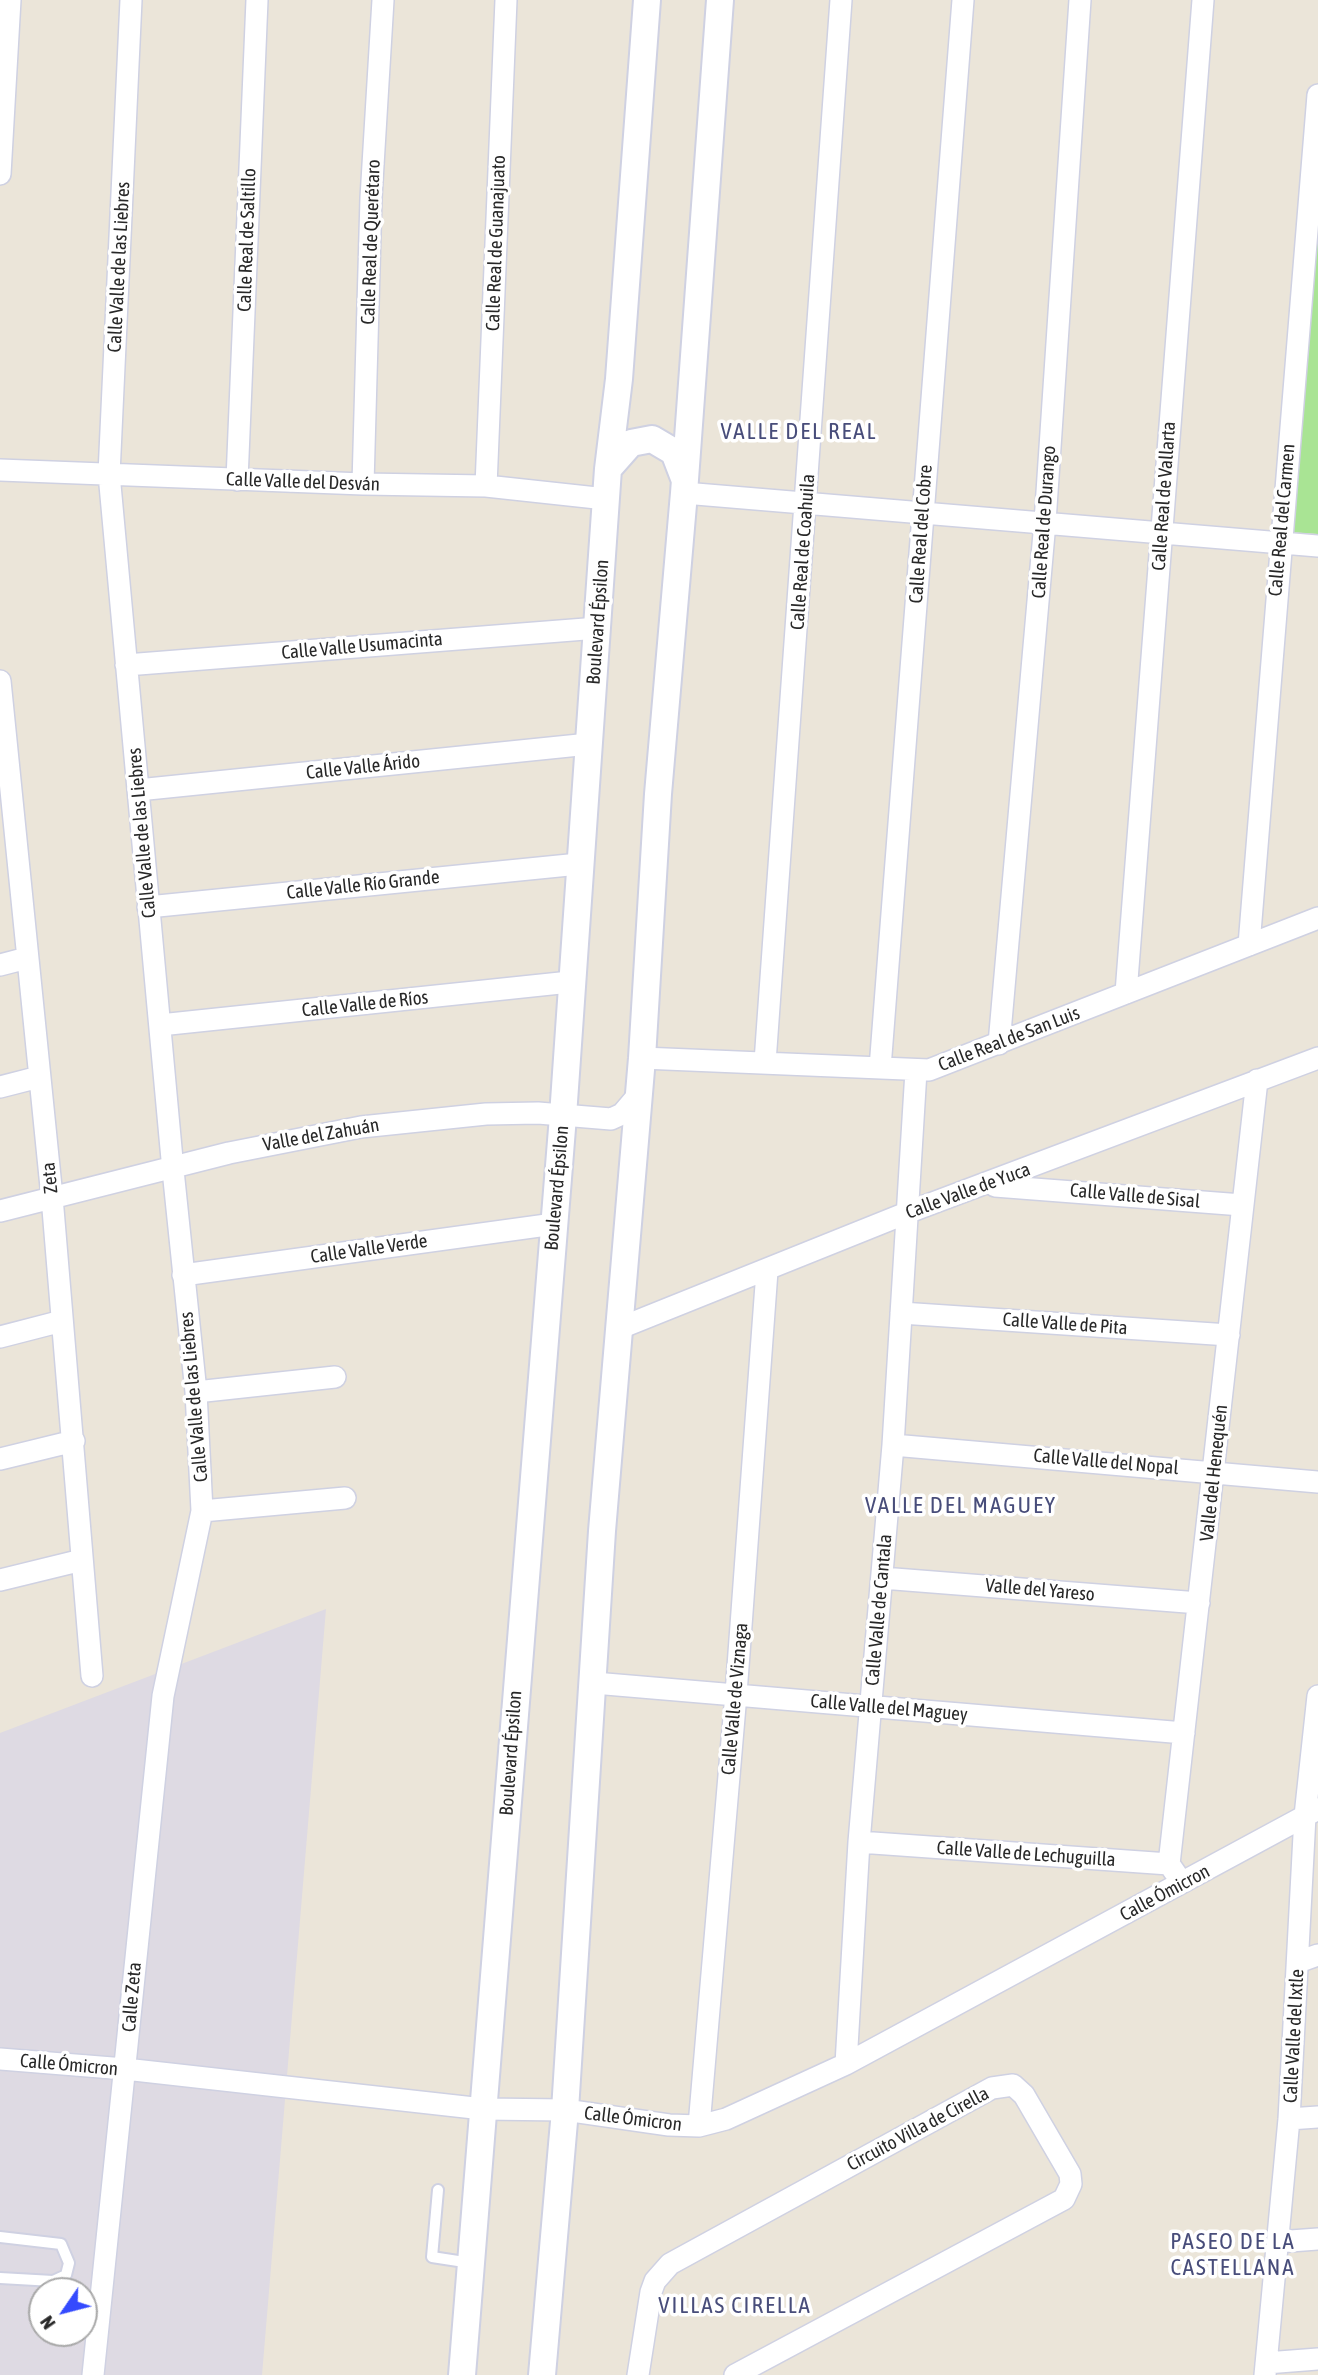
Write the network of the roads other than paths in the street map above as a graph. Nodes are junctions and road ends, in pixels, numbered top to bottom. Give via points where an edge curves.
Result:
1 (10, 0) edge
2 (131, 0) edge
3 (257, 0) edge
4 (383, 0) edge
5 (506, 0) edge
6 (841, 0) edge
7 (963, 0) edge
8 (1080, 0) edge
9 (1203, 0) edge
10 (721, 4) edge
11 (644, 6) edge
12 (1318, 95) edge
13 (0, 174) edge
14 (608, 469) junction
15 (0, 470) edge
16 (109, 474) junction
17 (237, 480) junction
18 (363, 485) junction
19 (486, 486) junction
20 (684, 486) junction
21 (606, 499) junction
22 (807, 503) junction
23 (922, 512) junction
24 (1045, 522) junction
25 (1161, 533) junction
26 (1280, 543) junction
27 (1318, 546) edge
28 (598, 628) junction
29 (126, 665) junction
30 (0, 681) edge
31 (1, 704) edge
32 (589, 744) junction
33 (138, 790) junction
34 (7, 827) edge
35 (579, 864) junction
36 (148, 907) junction
37 (1318, 918) edge
38 (1249, 945) junction
39 (27, 958) junction
40 (0, 965) edge
41 (570, 982) junction
42 (1126, 993) junction
43 (160, 1025) junction
44 (999, 1044) junction
45 (642, 1058) junction
46 (1318, 1058) edge
47 (765, 1062) junction
48 (880, 1068) junction
49 (916, 1072) junction
50 (39, 1077) junction
51 (1257, 1080) junction
52 (0, 1087) edge
53 (639, 1094) junction
54 (563, 1116) junction
55 (173, 1170) junction
56 (986, 1185) junction
57 (52, 1197) junction
58 (1242, 1205) junction
59 (0, 1211) edge
60 (909, 1213) junction
61 (554, 1224) junction
62 (767, 1270) junction
63 (183, 1275) junction
64 (901, 1313) junction
65 (62, 1321) junction
66 (620, 1328) junction
67 (1229, 1335) junction
68 (0, 1337) edge
69 (335, 1377) dead end
70 (196, 1392) junction
71 (74, 1441) junction
72 (893, 1445) junction
73 (0, 1459) edge
74 (1215, 1471) junction
75 (1318, 1482) edge
76 (345, 1497) dead end
77 (202, 1511) junction
78 (82, 1560) junction
79 (881, 1578) junction
80 (0, 1580) edge
81 (1199, 1603) junction
82 (168, 1661) joint
83 (92, 1676) dead end
84 (594, 1683) junction
85 (736, 1694) junction
86 (1318, 1696) edge
87 (870, 1707) junction
88 (1184, 1733) junction
89 (1311, 1813) edge
90 (859, 1842) junction
91 (1169, 1864) junction
92 (1184, 1884) junction
93 (1318, 1955) edge
94 (1304, 1974) edge
95 (0, 2059) edge
96 (846, 2064) junction
97 (125, 2069) junction
98 (483, 2109) junction
99 (565, 2110) junction
100 (1318, 2117) edge
101 (1289, 2119) junction
102 (699, 2126) junction
103 (438, 2190) dead end
104 (0, 2237) edge
105 (1318, 2239) edge
106 (1277, 2242) junction
107 (471, 2263) junction
108 (0, 2278) edge
109 (1318, 2359) edge
110 (1265, 2369) edge
111 (93, 2375) edge
112 (462, 2375) edge
113 (542, 2375) edge
114 (638, 2375) edge
115 (735, 2375) edge

1 - 13 street
2 - 16 street, Calle Valle de las Liebres
3 - 17 street, Calle Real de Saltillo
4 - 18 street, Calle Real de Querétaro
5 - 19 street, Calle Real de Guanajuato
6 - 22 street, Calle Real de Coahuila
7 - 23 street, Calle Real del Cobre
8 - 24 street, Calle Real de Durango
9 - 25 street, Calle Real de Vallarta
10 - 20 street
11 - 14 street, Boulevard Épsilon via 620,379
12 - 26 street, Calle Real del Carmen
14 - 20 street via 631,443 652,439 674,452
14 - 21 street, Boulevard Épsilon
15 - 16 street, Calle Valle del Desván
16 - 17 street, Calle Valle del Desván
16 - 29 street, Calle Valle de las Liebres
17 - 18 street, Calle Valle del Desván
18 - 19 street, Calle Valle del Desván
19 - 21 street, Calle Valle del Desván
20 - 22 street
20 - 45 street
21 - 28 street, Boulevard Épsilon
22 - 23 street
22 - 47 street, Calle Real de Coahuila
23 - 24 street
23 - 48 street, Calle Real del Cobre
24 - 25 street
24 - 44 street, Calle Real de Durango
25 - 26 street
25 - 42 street, Calle Real de Vallarta
26 - 27 street
26 - 38 street, Calle Real del Carmen
28 - 29 street, Calle Valle Usumacinta
28 - 32 street, Boulevard Épsilon
29 - 33 street, Calle Valle de las Liebres
30 - 31 street, Zeta
31 - 34 street, Zeta
32 - 33 street, Calle Valle Árido
32 - 35 street, Boulevard Épsilon
33 - 36 street, Calle Valle de las Liebres
34 - 39 street, Zeta
35 - 36 street, Calle Valle Río Grande
35 - 41 street, Boulevard Épsilon
36 - 43 street, Calle Valle de las Liebres
37 - 38 street, Calle Real de San Luis
38 - 42 street, Calle Real de San Luis
39 - 40 street
39 - 50 street, Zeta
41 - 43 street, Calle Valle de Ríos
41 - 54 street, Boulevard Épsilon
42 - 44 street, Calle Real de San Luis
43 - 55 street, Calle Valle de las Liebres
44 - 49 street, Calle Real de San Luis
45 - 47 street, Calle Real de San Luis
45 - 53 street
46 - 51 street, Calle Valle de Yuca
47 - 48 street, Calle Real de San Luis
48 - 49 street, Calle Real de San Luis
49 - 60 street, Calle Valle de Cantala
50 - 52 street
50 - 57 street, Zeta
51 - 56 street, Calle Valle de Yuca
51 - 58 street, Valle del Henequén
53 - 54 street, Valle del Zahuán via 622,1114 611,1119
53 - 66 street
54 - 55 street, Valle del Zahuán via 486,1114 407,1121 294,1138
54 - 61 street, Boulevard Épsilon
55 - 57 street, Valle del Zahuán
55 - 63 street, Calle Valle de las Liebres
56 - 58 street, Calle Valle de Sisal
56 - 60 street, Calle Valle de Yuca
57 - 59 street, Valle del Zahuán
57 - 65 street, Zeta
58 - 67 street, Valle del Henequén
60 - 62 street, Calle Valle de Yuca
60 - 64 street, Calle Valle de Cantala
61 - 63 street, Calle Valle Verde
61 - 98 street, Boulevard Épsilon
62 - 66 street, Calle Valle de Yuca
62 - 85 street, Calle Valle de Viznaga
63 - 70 street, Calle Valle de las Liebres
64 - 67 street, Calle Valle de Pita
64 - 72 street, Calle Valle de Cantala
65 - 68 street
65 - 71 street, Zeta
66 - 84 street
67 - 74 street, Valle del Henequén
69 - 70 street
70 - 77 street, Calle Valle de las Liebres
71 - 73 street
71 - 78 street, Zeta
72 - 74 street, Calle Valle del Nopal
72 - 79 street, Calle Valle de Cantala
74 - 75 street, Calle Valle del Nopal
74 - 81 street, Valle del Henequén
76 - 77 street
77 - 82 street, Calle Valle de las Liebres
78 - 80 street
78 - 83 street, Zeta
79 - 81 street, Valle del Yareso
79 - 87 street, Calle Valle de Cantala
81 - 88 street, Valle del Henequén
82 - 97 street, Calle Zeta
84 - 85 street, Calle Valle del Maguey
84 - 99 street
85 - 87 street, Calle Valle del Maguey
85 - 102 street, Calle Valle de Viznaga
86 - 89 street, Calle Valle del Ixtle
87 - 88 street, Calle Valle del Maguey
87 - 90 street, Calle Valle de Cantala
88 - 91 street, Valle del Henequén
89 - 92 street, Calle Ómicron
89 - 94 street, Calle Valle del Ixtle
90 - 91 street, Calle Valle de Lechuguilla
90 - 96 street, Calle Valle de Cantala
91 - 92 street
92 - 96 street, Calle Ómicron
93 - 94 street
94 - 101 street, Calle Valle del Ixtle
95 - 97 street, Calle Ómicron
96 - 102 street, Calle Ómicron via 726,2119
97 - 98 street, Calle Ómicron
97 - 111 street, Calle Zeta
98 - 99 street, Calle Ómicron
98 - 107 street, Boulevard Épsilon
99 - 102 street, Calle Ómicron
99 - 113 street
100 - 101 street
101 - 106 street, Calle Valle del Ixtle
103 - 107 lane via 432,2257
104 - 108 lane via 61,2244 69,2263 65,2275 53,2281
105 - 106 street
106 - 110 street, Calle Valle del Ixtle
107 - 112 street, Boulevard Épsilon
109 - 110 street
114 - 115 street, Circuito Villa de Cirella via 651,2292 670,2264 992,2088 1005,2085 1018,2090 1070,2174 1071,2184 1063,2199

